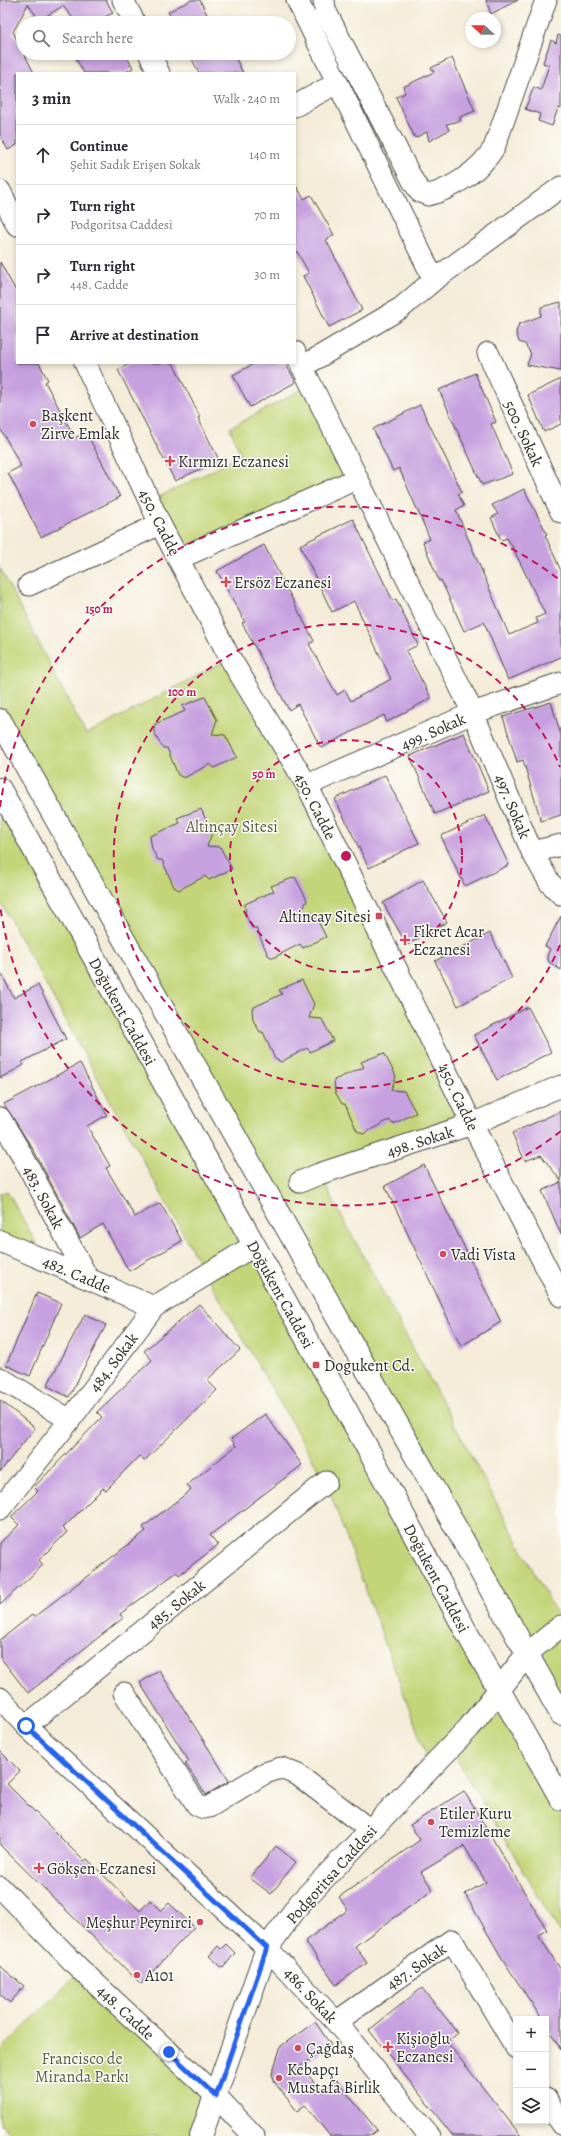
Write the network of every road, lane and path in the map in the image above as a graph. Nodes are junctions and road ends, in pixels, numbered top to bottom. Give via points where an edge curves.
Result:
1 (123, 0) edge
2 (297, 0) edge
3 (324, 0) edge
4 (546, 0) edge
5 (131, 16) edge
6 (153, 60) edge
7 (159, 72) edge
8 (337, 83) junction
9 (296, 105) edge
10 (561, 187) edge
11 (418, 188) junction
12 (0, 191) edge
13 (391, 192) junction
14 (401, 212) junction
15 (16, 223) edge
16 (434, 280) junction
17 (488, 353) dead end
18 (299, 360) edge
19 (85, 364) edge
20 (356, 479) junction
21 (561, 512) edge
22 (160, 524) junction
23 (178, 558) junction
24 (29, 585) dead end
25 (561, 683) edge
26 (473, 713) junction
27 (0, 720) edge
28 (307, 785) junction
29 (0, 789) edge
30 (561, 845) edge
31 (532, 852) junction
32 (561, 894) edge
33 (561, 1086) edge
34 (0, 1118) edge
35 (472, 1124) junction
36 (300, 1182) dead end
37 (0, 1241) edge
38 (253, 1246) junction
39 (87, 1277) junction
40 (561, 1296) edge
41 (154, 1307) junction
42 (0, 1378) edge
43 (70, 1420) junction
44 (326, 1482) dead end
45 (0, 1509) edge
46 (561, 1626) edge
47 (528, 1653) junction
48 (500, 1690) junction
49 (124, 1693) dead end
50 (0, 1698) edge
51 (561, 1714) edge
52 (26, 1726) junction
53 (561, 1800) edge
54 (370, 1830) junction
55 (0, 1887) edge
56 (267, 1948) junction
57 (336, 2022) junction
58 (513, 2043) edge
59 (216, 2096) junction
60 (549, 2104) edge
61 (561, 2124) edge
62 (201, 2136) edge
63 (254, 2136) edge
64 (429, 2136) edge

1 - 5 street
2 - 8 street
3 - 11 street via 325,10
4 - 11 street via 489,156 470,175 433,194
6 - 7 street
8 - 9 street
8 - 13 street
10 - 16 street
11 - 13 street
11 - 14 street via 413,205
12 - 15 street
13 - 14 street
14 - 16 street
16 - 18 street via 401,308
17 - 21 street, 500. Sokak
18 - 20 street, 497. Sokak
19 - 22 street, 450. Cadde
20 - 23 street
20 - 26 street, 497. Sokak
22 - 23 street, 450. Cadde
22 - 24 street
23 - 28 street, 450. Cadde via 230,658
25 - 26 street, 499. Sokak
26 - 28 street, 499. Sokak
26 - 31 street, 497. Sokak
27 - 47 main road
28 - 35 street, 450. Cadde
29 - 38 main road, Doğukent Caddesi
30 - 31 street
31 - 32 street, 497. Sokak via 550,883
33 - 35 street, 498. Sokak
34 - 39 street, 483. Sokak
35 - 36 street, 498. Sokak
35 - 40 street, 450. Cadde
37 - 39 street, 482. Cadde
38 - 41 street, 484. Sokak
38 - 48 main road, Doğukent Caddesi via 369,1450
39 - 41 street, 482. Cadde
41 - 43 street, 484. Sokak
42 - 43 street
43 - 45 street, 484. Sokak
44 - 52 street, 485. Sokak
46 - 47 street
47 - 48 main road, Podgoritsa Caddesi
47 - 51 main road
48 - 53 main road, Doğukent Caddesi
48 - 54 main road, Podgoritsa Caddesi via 469,1728
49 - 54 street via 199,1807 209,1807 265,1773 281,1768 298,1775
50 - 52 street, 486. Sokak
52 - 56 street, 486. Sokak
54 - 56 main road, Podgoritsa Caddesi via 300,1903
55 - 59 street, 448. Cadde via 81,1970
56 - 57 street, 486. Sokak
56 - 59 main road, Podgoritsa Caddesi
57 - 58 street, 487. Sokak via 452,1940
57 - 64 street, 486. Sokak
59 - 62 main road, Podgoritsa Caddesi
59 - 63 street, 448. Cadde
60 - 61 street

